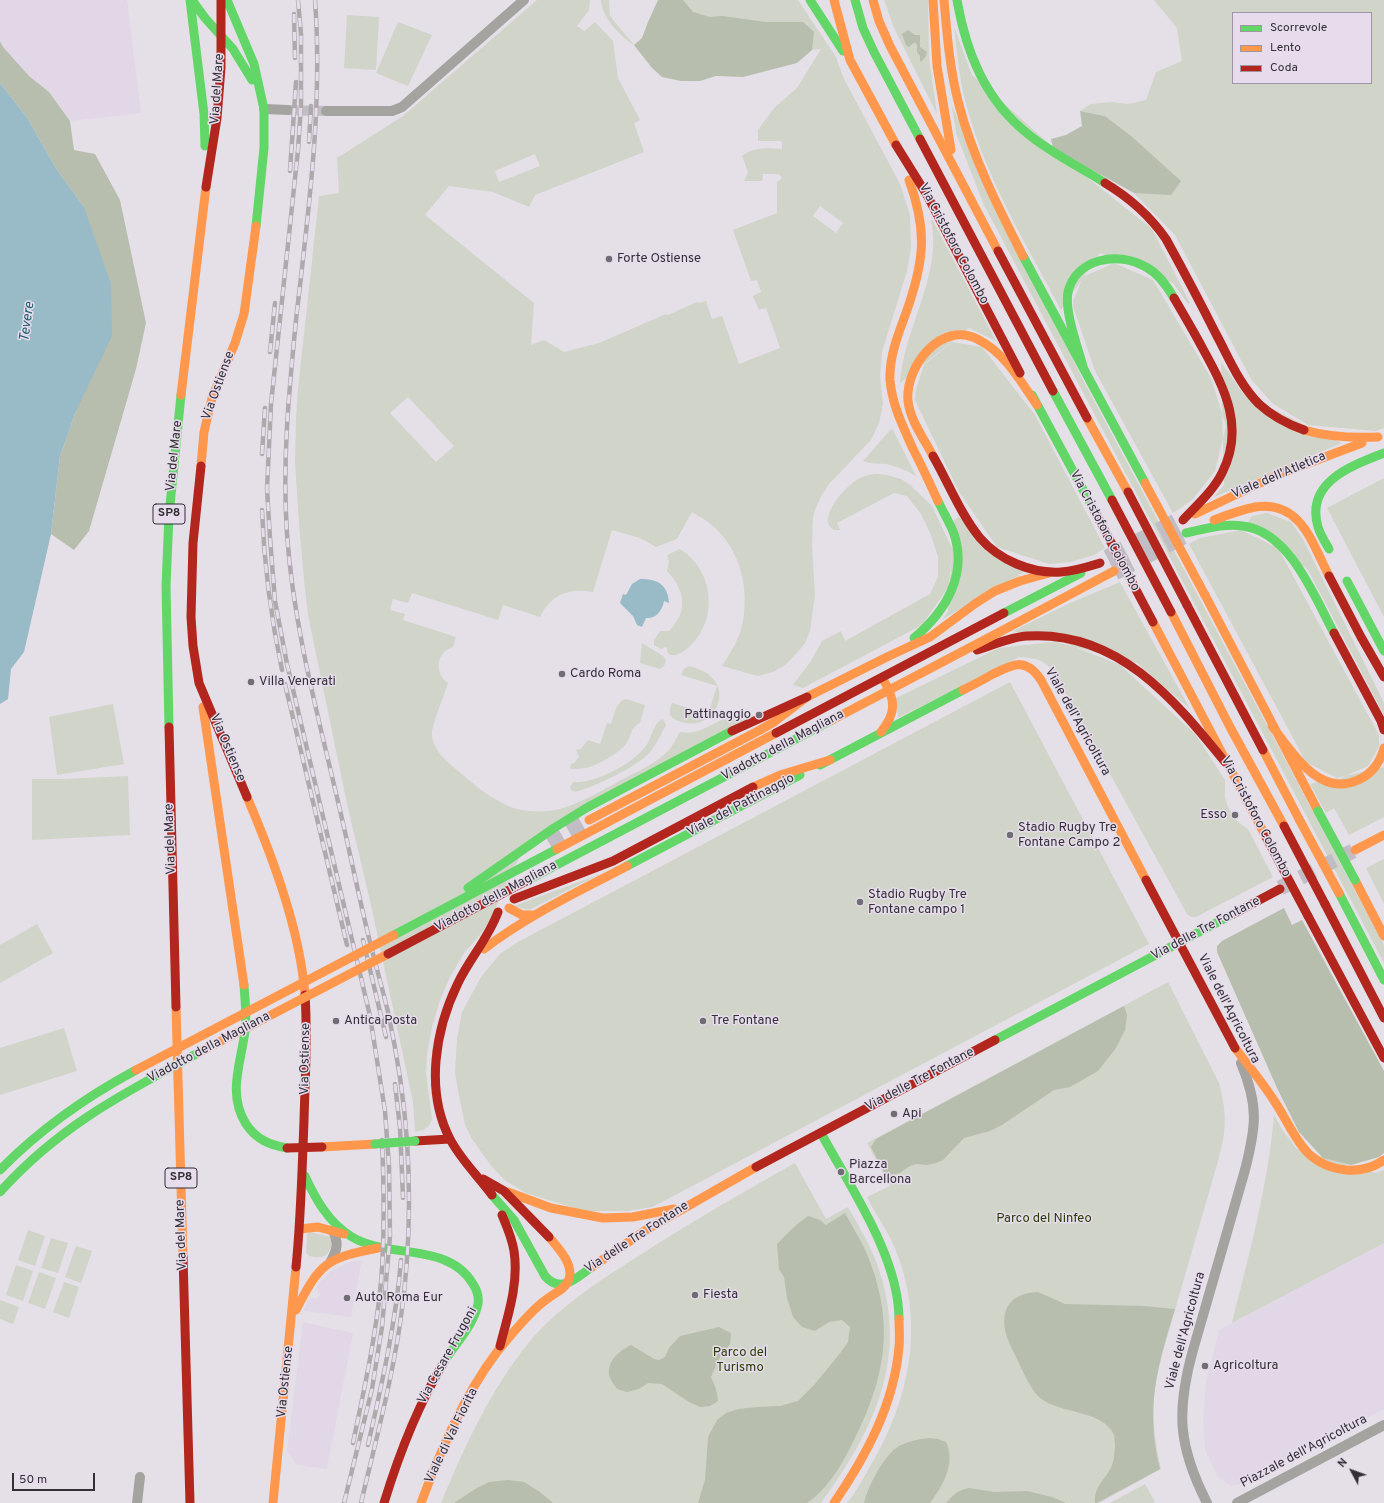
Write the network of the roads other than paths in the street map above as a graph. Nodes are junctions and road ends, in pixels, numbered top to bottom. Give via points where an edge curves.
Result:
1 (191, 0) edge
2 (227, 0) edge
3 (524, 0) edge
4 (810, 0) edge
5 (834, 0) edge
6 (855, 0) edge
7 (873, 0) edge
8 (933, 0) edge
9 (944, 0) edge
10 (957, 0) edge
11 (221, 4) edge
12 (200, 14) junction
13 (222, 36) junction
14 (850, 60) junction
15 (245, 67) junction
16 (221, 68) junction
17 (263, 104) junction
18 (288, 110) tunnel mouth
19 (326, 111) tunnel mouth
20 (890, 136) junction
21 (955, 169) junction
22 (207, 177) junction
23 (1084, 370) junction
24 (1037, 405) junction
25 (1381, 436) edge
26 (1384, 452) edge
27 (1345, 460) dead end
28 (1316, 470) dead end
29 (1291, 480) dead end
30 (1274, 487) dead end
31 (1205, 523) junction
32 (1335, 559) dead end
33 (1114, 571) tunnel mouth
34 (1056, 572) junction
35 (1342, 573) dead end
36 (1384, 651) edge
37 (889, 656) junction
38 (947, 660) junction
39 (870, 665) junction
40 (1011, 665) joint
41 (1384, 677) edge
42 (200, 683) junction
43 (807, 697) junction
44 (1272, 726) junction
45 (1230, 727) junction
46 (1384, 730) edge
47 (879, 734) junction
48 (1384, 748) edge
49 (830, 760) junction
50 (1225, 762) junction
51 (1233, 775) junction
52 (589, 820) tunnel mouth
53 (1384, 835) edge
54 (1355, 850) tunnel mouth
55 (1280, 889) tunnel mouth
56 (508, 908) dead end
57 (498, 912) dead end
58 (432, 914) junction
59 (534, 915) junction
60 (462, 916) junction
61 (1384, 936) edge
62 (1180, 942) junction
63 (476, 955) junction
64 (1383, 978) edge
65 (1367, 986) junction
66 (1357, 1009) junction
67 (1384, 1018) edge
68 (1235, 1048) junction
69 (1383, 1053) edge
70 (821, 1132) junction
71 (450, 1138) junction
72 (1384, 1160) edge
73 (0, 1170) edge
74 (303, 1171) junction
75 (478, 1176) junction
76 (503, 1190) junction
77 (0, 1192) edge
78 (495, 1200) junction
79 (684, 1207) junction
80 (300, 1229) junction
81 (333, 1231) junction
82 (345, 1234) junction
83 (380, 1248) junction
84 (331, 1261) junction
85 (567, 1284) junction
86 (292, 1316) junction
87 (499, 1351) junction
88 (1384, 1425) edge
89 (140, 1477) dead end
90 (137, 1503) edge
91 (190, 1503) edge
92 (273, 1503) edge
93 (384, 1503) edge
94 (421, 1503) edge
95 (834, 1503) edge
96 (1207, 1503) edge
97 (1237, 1503) edge

1 - 12 main road
1 - 22 main road, Via del Mare via 204,114
2 - 17 main road, Via Ostiense via 253,59
3 - 19 street via 402,107 392,111
4 - 14 main road
5 - 14 main road, Via Cristoforo Colombo
6 - 45 main road, Via Cristoforo Colombo, bridge via 874,52
7 - 21 main road via 890,46
8 - 21 main road via 937,66
9 - 23 main road via 955,88 974,153 990,191
10 - 25 main road via 968,50 979,75 993,97 1014,122 1033,138 1123,194 1151,219 1166,239 1240,380 1253,398 1279,419 1307,432 1346,438
11 - 12 main road via 215,13
11 - 13 main road, Via del Mare
12 - 13 main road
13 - 15 main road
13 - 16 main road, Via del Mare
14 - 20 main road, Via Cristoforo Colombo
15 - 16 main road via 235,62
15 - 17 main road
16 - 22 main road, Via del Mare via 215,131
17 - 18 street
17 - 42 main road, Via Ostiense via 262,170 246,304 239,333 208,410 202,448 191,580 191,628
20 - 24 main road, Via Cristoforo Colombo via 927,195
20 - 37 main road via 917,198 923,240 919,272 891,358 891,389 899,418 954,533 959,557 953,589 937,616 921,633
21 - 64 main road, bridge
22 - 91 main road, Via del Mare / SP8 via 172,481 166,586
23 - 25 main road, Viale dell'Atletica via 1068,305 1071,284 1085,267 1108,258 1128,259 1145,266 1156,274 1168,289 1196,337 1229,401 1232,421 1229,452 1223,469 1213,487 1180,522 1257,483
23 - 44 main road, bridge
24 - 34 main road via 998,353 978,338 964,335 944,338 926,352 912,375 908,396 912,413 940,469 981,538 996,552 1012,561 1029,568
24 - 50 main road, Via Cristoforo Colombo, bridge
26 - 27 main road, Viale dell'Atletica
26 - 32 main road via 1340,472 1329,480 1321,492 1317,510 1318,524
28 - 29 main road, Viale dell'Atletica
30 - 31 main road, Viale dell'Atletica
31 - 41 main road via 1265,506 1282,509 1293,515 1311,540
31 - 46 main road, Viale dell'Atletica via 1184,534 1224,525 1240,525 1260,530 1282,544 1290,553
33 - 38 main road, Viadotto della Magliana, bridge
34 - 37 main road via 1020,581 995,591 930,637
34 - 58 main road, Viadotto della Magliana, bridge via 1104,561
35 - 36 main road
37 - 39 main road
38 - 50 main road, bridge via 1021,637 1046,636 1080,641 1128,664 1149,678 1192,720
38 - 60 main road, Viadotto della Magliana, bridge
39 - 43 main road
39 - 47 main road via 886,683 893,707 890,720
40 - 47 main road, Viale del Pattinaggio
40 - 62 main road, Viale dell'Agricoltura via 1025,664 1037,673
42 - 71 main road, bridge via 244,981 246,1025 236,1079 236,1101 241,1116 257,1136 268,1143 287,1148
42 - 74 main road, Via Ostiense via 260,828 299,951 306,1023
43 - 52 main road via 765,728
43 - 58 main road, bridge via 725,734 572,817
44 - 48 main road via 1309,771 1316,778 1328,783 1341,785 1362,778 1376,767
44 - 61 main road, bridge
45 - 51 main road
45 - 65 main road, Via Cristoforo Colombo, bridge
47 - 49 main road, Viale del Pattinaggio
49 - 59 main road, Viale del Pattinaggio
49 - 60 main road, bridge via 780,775 753,787 613,861
50 - 51 main road, Via Cristoforo Colombo
51 - 66 main road, Via Cristoforo Colombo, bridge
53 - 54 main road
55 - 62 main road, Via delle Tre Fontane
56 - 59 main road via 522,915
57 - 63 main road, Viale del Pattinaggio
58 - 73 main road, Viadotto della Magliana, bridge via 97,1091 42,1130
59 - 63 main road, Viale del Pattinaggio
60 - 77 main road, Viadotto della Magliana, bridge via 107,1102 47,1145
62 - 68 main road, Viale dell'Agricoltura
62 - 70 main road, Via delle Tre Fontane
63 - 71 main road, Viale del Pattinaggio via 465,970 452,998 437,1049 437,1097
65 - 66 main road
65 - 67 main road, Via Cristoforo Colombo
66 - 69 main road, Via Cristoforo Colombo
68 - 72 main road via 1278,1106 1299,1143 1315,1159 1344,1170 1371,1168
68 - 96 street, Viale dell'Agricoltura via 1252,1095 1252,1142 1188,1365 1182,1405 1186,1449 1193,1473
70 - 79 main road, Via delle Tre Fontane
70 - 95 main road via 881,1245 891,1273 899,1311 900,1343 895,1375 883,1414 862,1459
71 - 75 main road, Via delle Tre Fontane via 465,1162
74 - 80 main road, Via Ostiense
74 - 82 main road via 316,1200
75 - 76 main road, Via delle Tre Fontane
75 - 78 main road, Via delle Tre Fontane
76 - 79 main road via 551,1208 603,1218 633,1217
76 - 85 main road, Via delle Tre Fontane via 561,1252 570,1268
78 - 85 main road, Via delle Tre Fontane via 519,1228 548,1279 556,1285
78 - 87 main road via 512,1240 516,1268 514,1290
79 - 85 main road, Via delle Tre Fontane via 610,1253
80 - 81 main road via 318,1227
80 - 86 main road, Via Ostiense
81 - 82 main road
81 - 84 street via 337,1246
82 - 83 main road
83 - 84 main road
83 - 93 main road, Via Cesare Frugoni via 431,1255 451,1263 470,1279 478,1302 473,1316 415,1418 400,1452
84 - 86 main road via 312,1281
85 - 87 main road, Viale di Val Fiorita via 535,1310
86 - 92 main road, Via Ostiense
87 - 94 main road, Viale di Val Fiorita via 475,1386 454,1425
88 - 97 street, Piazzale dell'Agricoltura
89 - 90 street

